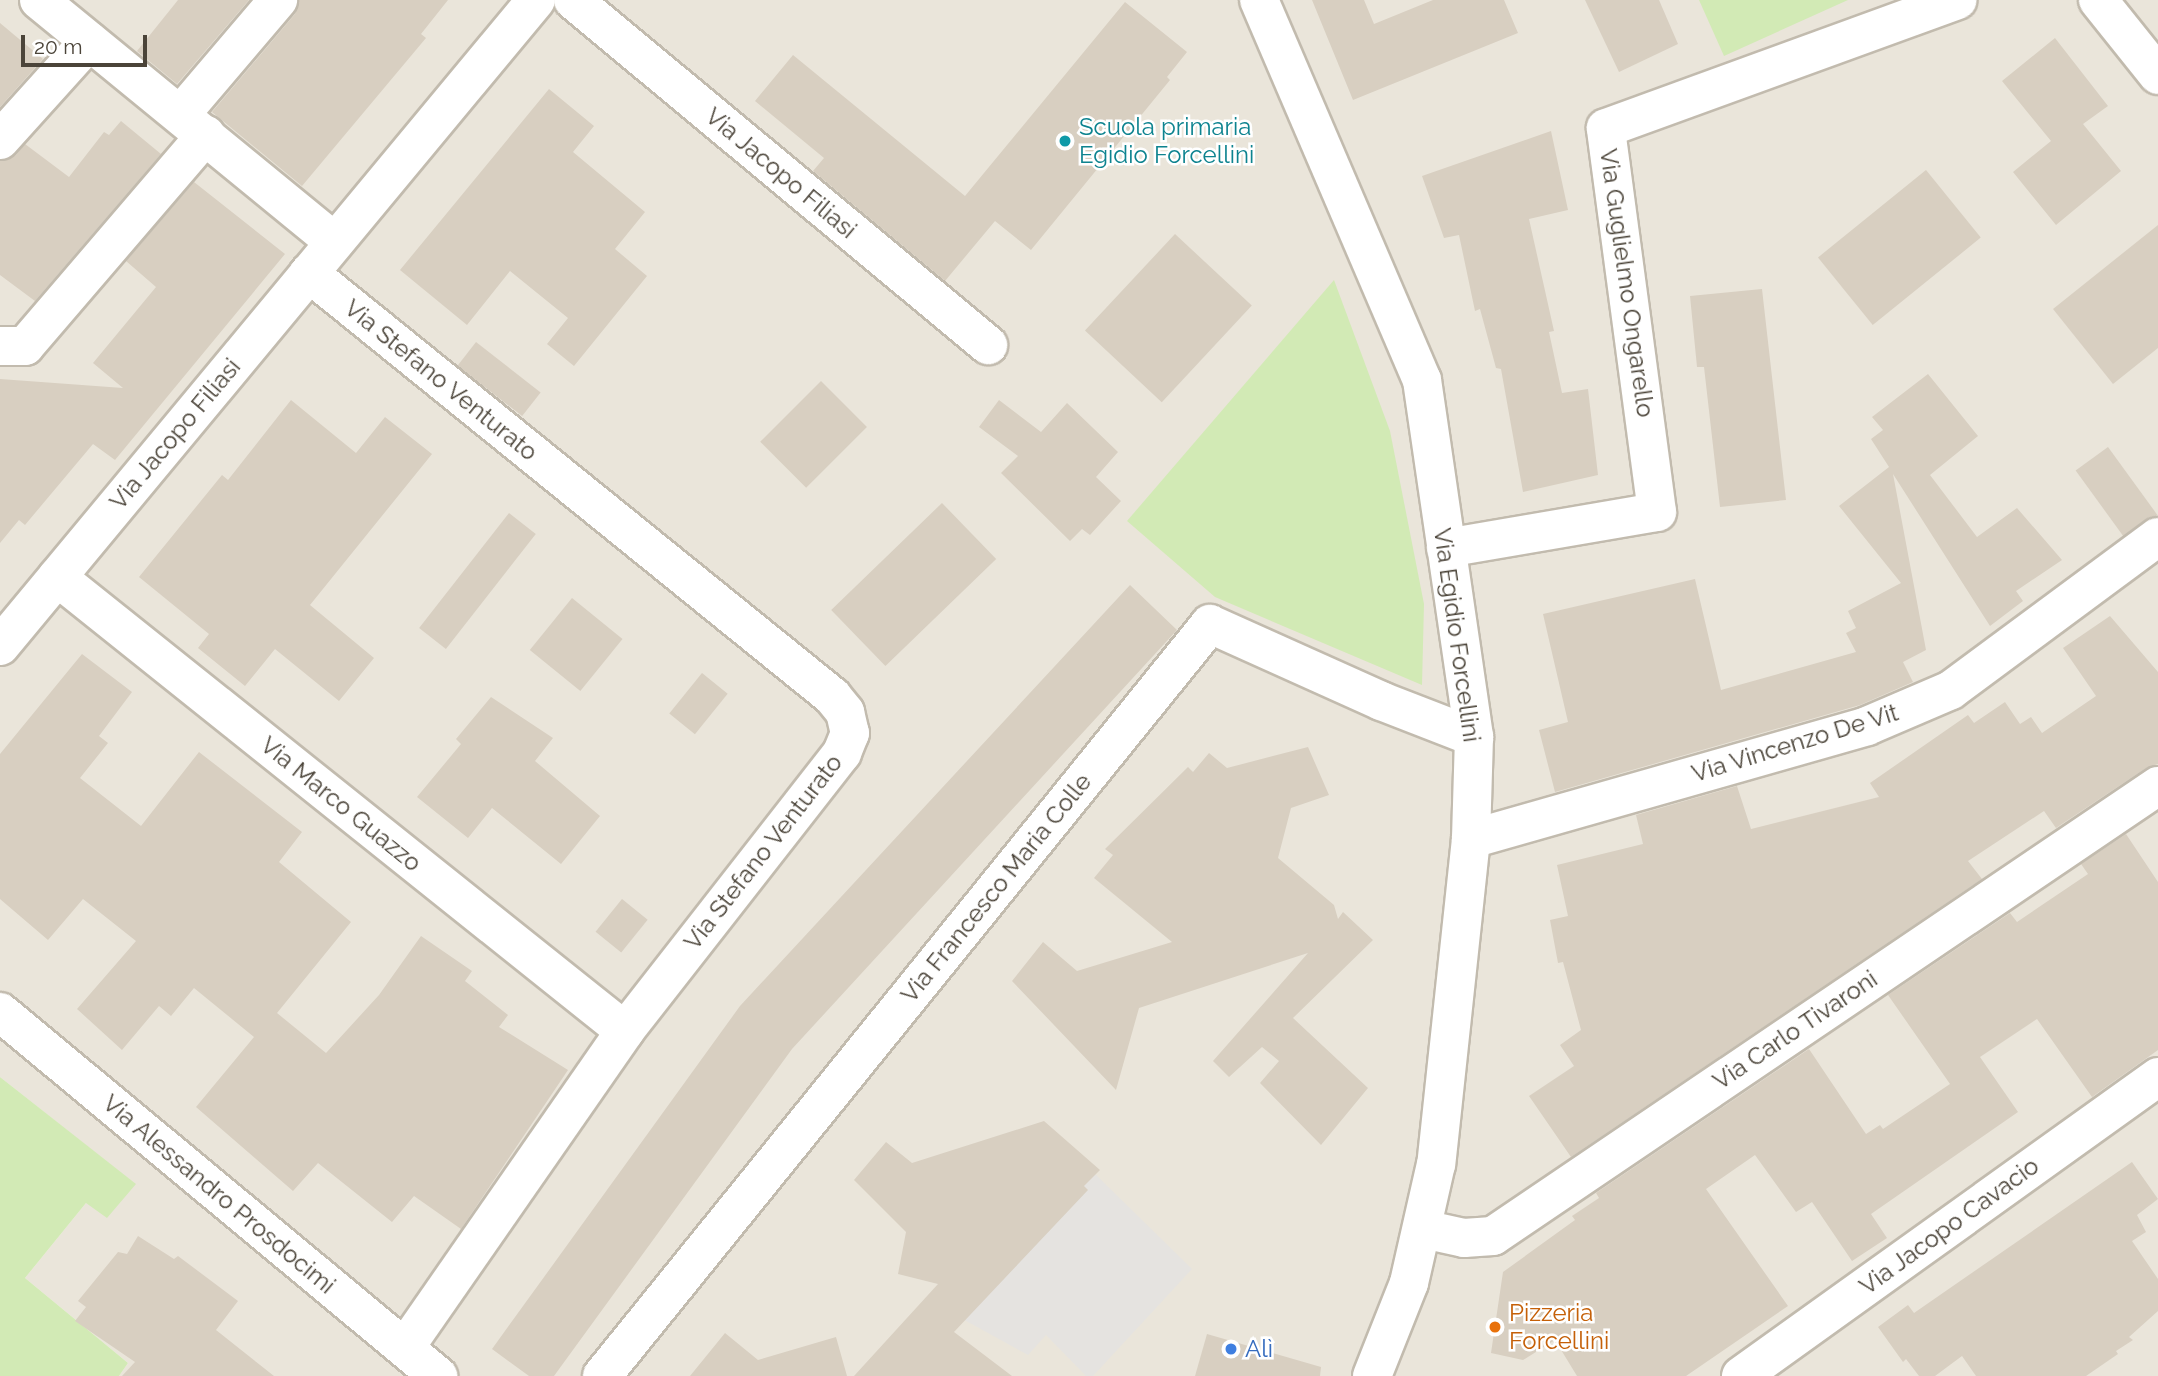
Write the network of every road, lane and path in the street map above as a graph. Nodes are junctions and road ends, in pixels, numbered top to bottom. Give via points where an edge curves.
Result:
1 (278, 0) edge
2 (536, 0) edge
3 (573, 0) edge
4 (1259, 0) edge
5 (1957, 0) edge
6 (2098, 0) edge
7 (67, 15) edge
8 (2158, 75) edge
9 (193, 124) junction
10 (0, 140) edge
11 (335, 243) junction
12 (309, 273) junction
13 (988, 345) dead end
14 (0, 346) edge
15 (2158, 537) edge
16 (1446, 548) junction
17 (57, 576) junction
18 (5, 628) edge
19 (1474, 737) junction
20 (2158, 786) edge
21 (1471, 839) junction
22 (0, 1012) edge
23 (625, 1031) junction
24 (2158, 1077) edge
25 (1423, 1229) junction
26 (405, 1347) junction
27 (438, 1376) edge
28 (601, 1376) edge
29 (1372, 1376) edge
30 (1741, 1376) edge

1 - 9 street
2 - 11 street, Via Jacopo Filiasi
3 - 13 street, Via Jacopo Filiasi
4 - 16 street, Via Egidio Forcellini via 1422,380
5 - 16 street, Via Guglielmo Ongarello via 1606,128 1657,512
6 - 8 street
7 - 9 street
7 - 10 street
9 - 11 street
9 - 14 street via 25,346
11 - 12 street, Via Jacopo Filiasi
12 - 17 street, Via Jacopo Filiasi
12 - 23 street, Via Stefano Venturato via 821,687 845,712 850,733 842,753
15 - 21 street, Via Vincenzo De Vit via 1951,690 1867,726
16 - 19 street, Via Egidio Forcellini
17 - 18 street, Via Jacopo Filiasi
17 - 23 street, Via Marco Guazzo
19 - 21 street, Via Egidio Forcellini
19 - 28 street, Via Francesco Maria Colle via 1210,624
20 - 25 street, Via Carlo Tivaroni via 1493,1236 1464,1238
21 - 25 street, Via Egidio Forcellini via 1450,1054
22 - 26 street, Via Alessandro Prosdocimi
23 - 26 street, Via Stefano Venturato
24 - 30 street, Via Jacopo Cavacio
25 - 29 street, Via Egidio Forcellini via 1409,1283
26 - 27 street, Via Alessandro Prosdocimi

